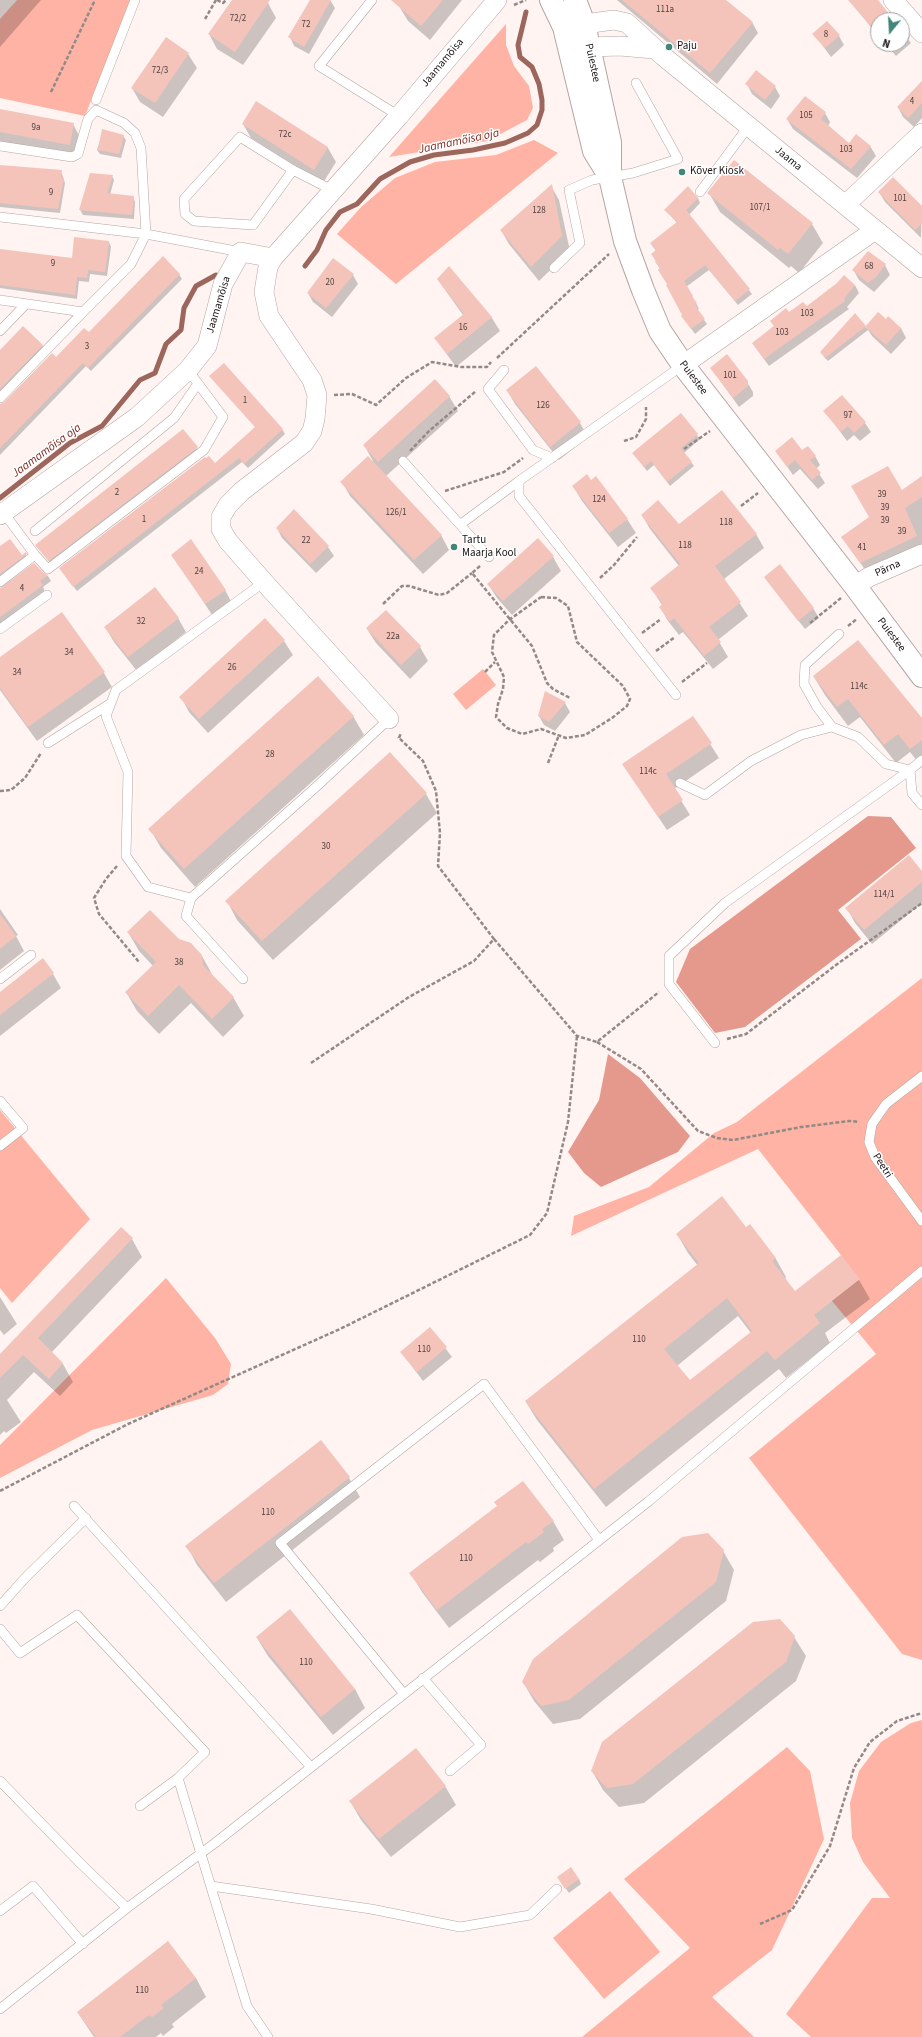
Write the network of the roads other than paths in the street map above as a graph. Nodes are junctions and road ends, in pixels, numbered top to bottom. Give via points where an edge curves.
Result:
1 (135, 0) edge
2 (372, 0) edge
3 (552, 0) edge
4 (575, 0) edge
5 (893, 0) edge
6 (504, 4) edge
7 (574, 26) junction
8 (922, 33) edge
9 (579, 48) junction
10 (654, 49) junction
11 (636, 83) dead end
12 (96, 100) dead end
13 (399, 116) junction
14 (748, 127) junction
15 (922, 133) edge
16 (0, 146) edge
17 (293, 170) junction
18 (610, 177) junction
19 (332, 190) junction
20 (700, 192) dead end
21 (844, 205) junction
22 (0, 217) edge
23 (875, 230) junction
24 (146, 234) junction
25 (241, 252) junction
26 (273, 258) junction
27 (554, 268) dead end
28 (922, 268) edge
29 (0, 300) edge
30 (26, 304) junction
31 (83, 312) junction
32 (0, 331) edge
33 (683, 365) junction
34 (504, 370) dead end
35 (193, 378) junction
36 (0, 398) edge
37 (552, 458) junction
38 (403, 461) road end
39 (519, 481) junction
40 (2, 514) edge
41 (461, 524) junction
42 (35, 531) dead end
43 (922, 554) edge
44 (35, 556) junction
45 (489, 557) road end
46 (0, 582) edge
47 (264, 582) junction
48 (855, 586) junction
49 (47, 595) dead end
50 (0, 629) edge
51 (839, 634) dead end
52 (922, 676) edge
53 (674, 693) road end
54 (111, 704) junction
55 (397, 722) joint
56 (832, 727) junction
57 (48, 743) road end
58 (922, 760) edge
59 (910, 770) junction
60 (680, 783) dead end
61 (922, 805) edge
62 (191, 898) junction
63 (31, 955) dead end
64 (243, 978) dead end
65 (0, 979) edge
66 (715, 1043) road end
67 (922, 1076) edge
68 (0, 1101) edge
69 (0, 1146) edge
70 (922, 1221) edge
71 (922, 1271) edge
72 (74, 1506) dead end
73 (86, 1518) junction
74 (599, 1540) junction
75 (0, 1606) edge
76 (0, 1629) edge
77 (423, 1678) junction
78 (404, 1694) junction
79 (311, 1767) junction
80 (450, 1772) dead end
81 (178, 1778) junction
82 (0, 1780) edge
83 (140, 1806) dead end
84 (201, 1853) junction
85 (211, 1886) junction
86 (557, 1889) dead end
87 (127, 1908) junction
88 (0, 1911) edge
89 (83, 1944) junction
90 (0, 2008) edge
91 (268, 2037) edge

1 - 12 lane
2 - 13 lane via 319,66
3 - 7 main road
4 - 7 main road
5 - 8 street
6 - 13 street, Jaamamõisa
7 - 9 main road, Puiestee
7 - 10 street, Jaama via 614,20 628,23
9 - 10 street via 620,46
9 - 18 main road, Puiestee via 610,142
10 - 14 street, Jaama
11 - 18 lane via 678,159 633,173
13 - 19 street, Jaamamõisa
14 - 20 lane
14 - 21 street, Jaama
15 - 21 street
16 - 24 lane via 72,158 78,154 88,119 96,110 124,122 135,133 141,148
17 - 17 lane via 240,137 184,199 184,214 194,221 253,225
17 - 19 lane
18 - 27 lane via 592,180 569,190 580,243
18 - 33 main road, Puiestee via 625,241 642,290 660,331
19 - 26 street, Jaamamõisa
21 - 23 street, Jaama
22 - 24 lane
23 - 28 street, Jaama
23 - 33 street
24 - 25 lane
24 - 31 lane via 131,264
25 - 26 street
25 - 35 street, Jaamamõisa via 223,284 207,346
26 - 47 street via 268,267 264,292 269,316 312,380 328,397 304,442 242,491 228,505 221,517 221,529 228,541
29 - 30 lane
30 - 31 lane
30 - 32 lane
31 - 36 lane
33 - 37 lane
33 - 48 main road, Puiestee
34 - 37 lane via 488,389 533,450
35 - 40 street, Jaamamõisa
35 - 42 lane via 174,418
35 - 44 lane via 223,417 204,450 48,569
37 - 39 lane
38 - 41 lane
39 - 41 lane
39 - 53 lane via 519,496
40 - 44 lane
41 - 45 lane
43 - 48 street, Pärna via 869,577
44 - 46 lane
47 - 54 lane via 116,690
47 - 55 street
48 - 52 main road, Puiestee
49 - 50 lane
51 - 56 lane via 805,665 804,684
54 - 57 lane
54 - 62 lane via 106,716 128,772 126,856 148,887
55 - 62 lane via 316,787
56 - 59 lane via 858,737 886,764
56 - 60 lane via 801,735 757,758 705,795
58 - 59 lane
59 - 61 lane via 912,794
59 - 66 lane via 725,903 669,956 669,984
62 - 64 lane via 186,916
63 - 65 lane
67 - 70 lane, Peetri via 886,1104 872,1124 869,1142 875,1157
68 - 69 lane via 23,1128
71 - 74 lane via 649,1501
72 - 73 lane
73 - 75 lane via 24,1578
73 - 79 lane
74 - 77 lane
74 - 78 lane via 484,1384 280,1542
76 - 81 lane via 20,1653 77,1615 205,1752
77 - 78 lane
77 - 80 lane via 481,1745
78 - 79 lane
79 - 84 lane
81 - 83 lane
81 - 84 lane
82 - 87 lane
84 - 85 lane
84 - 87 lane
85 - 86 lane via 371,1909 460,1927 530,1914
85 - 91 lane via 247,2006
87 - 89 lane
88 - 89 lane via 33,1886
89 - 90 lane

